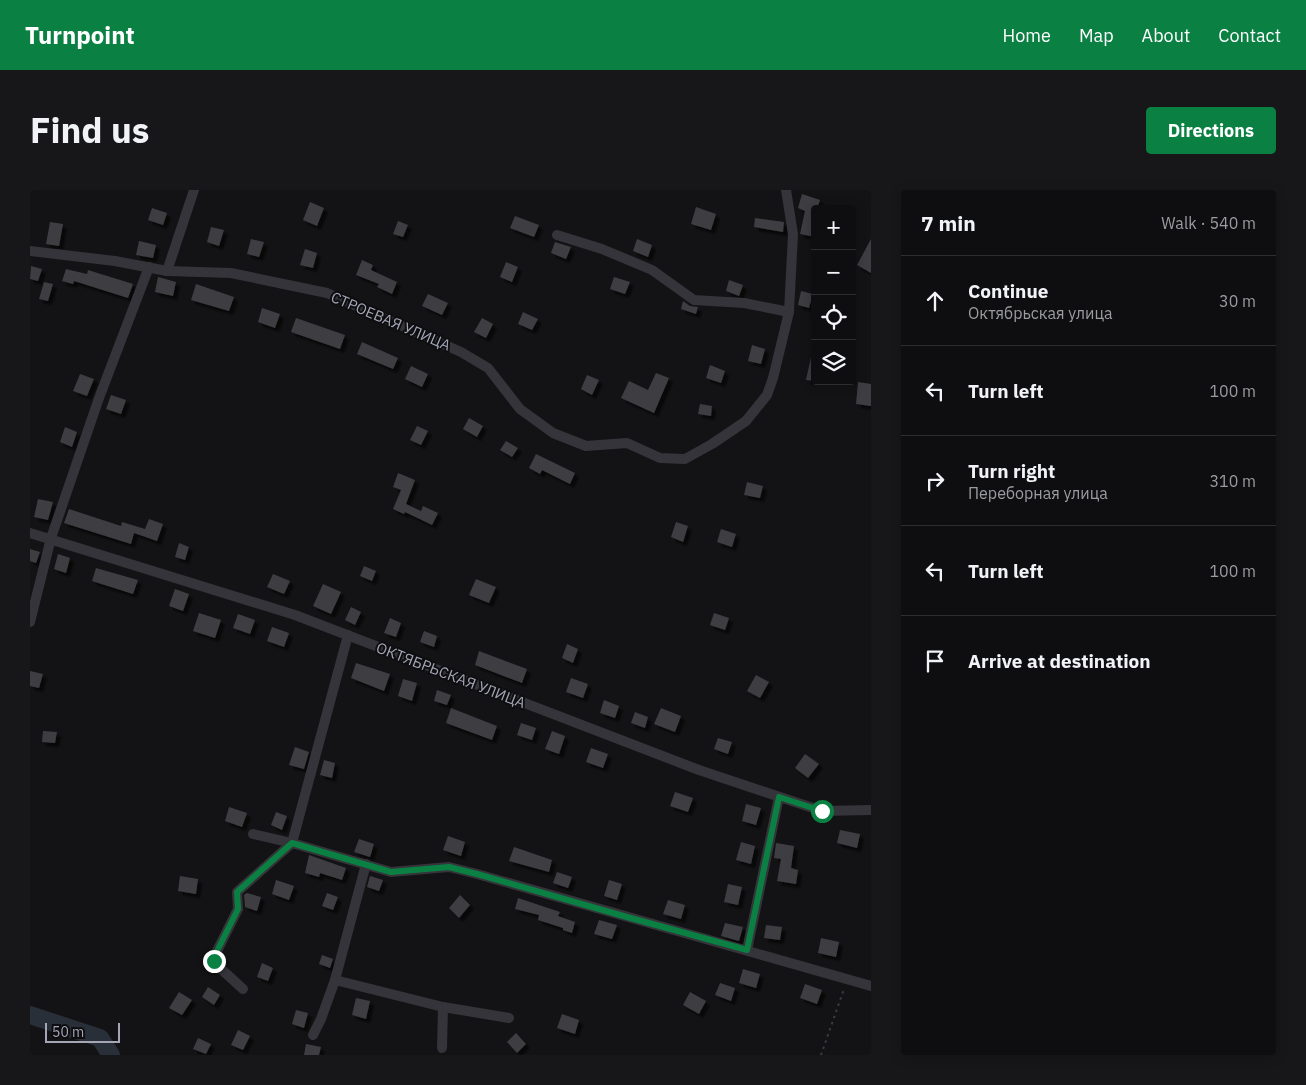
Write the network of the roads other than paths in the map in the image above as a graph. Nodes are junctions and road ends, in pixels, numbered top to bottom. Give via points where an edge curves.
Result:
1 (194, 190) edge
2 (786, 190) edge
3 (557, 235) dead end
4 (30, 251) edge
5 (149, 267) junction
6 (166, 271) junction
7 (789, 312) junction
8 (30, 533) edge
9 (52, 538) junction
10 (30, 622) edge
11 (348, 635) junction
12 (779, 797) junction
13 (871, 810) edge
14 (253, 834) dead end
15 (292, 843) junction
16 (366, 864) junction
17 (747, 950) junction
18 (335, 980) junction
19 (871, 986) edge
20 (243, 989) dead end
21 (443, 1007) junction
22 (509, 1018) dead end
23 (313, 1035) dead end
24 (442, 1048) dead end

1 - 6 street
2 - 7 street, СТРОЕВАЯ УЛИЦА via 793,234
3 - 7 street via 652,270 694,300 744,303
4 - 5 street, СТРОЕВАЯ УЛИЦА
5 - 6 street, СТРОЕВАЯ УЛИЦА
5 - 9 street via 99,398
6 - 7 street, СТРОЕВАЯ УЛИЦА via 231,273 327,293 461,352 488,368 520,409 553,433 586,446 628,443 660,458 686,459 746,420 767,395
8 - 9 street, ОКТЯБРЬСКАЯ УЛИЦА
9 - 10 street
9 - 11 street, ОКТЯБРЬСКАЯ УЛИЦА via 295,615
11 - 12 street, ОКТЯБРЬСКАЯ УЛИЦА via 699,770
11 - 15 street
12 - 13 street, ОКТЯБРЬСКАЯ УЛИЦА via 822,811
12 - 17 street
14 - 15 street
15 - 16 street
15 - 20 street via 237,892 238,909 216,953 214,961
16 - 17 street via 391,872 449,867
16 - 18 street
17 - 19 street
18 - 21 street
18 - 23 street
21 - 22 street
21 - 24 street

